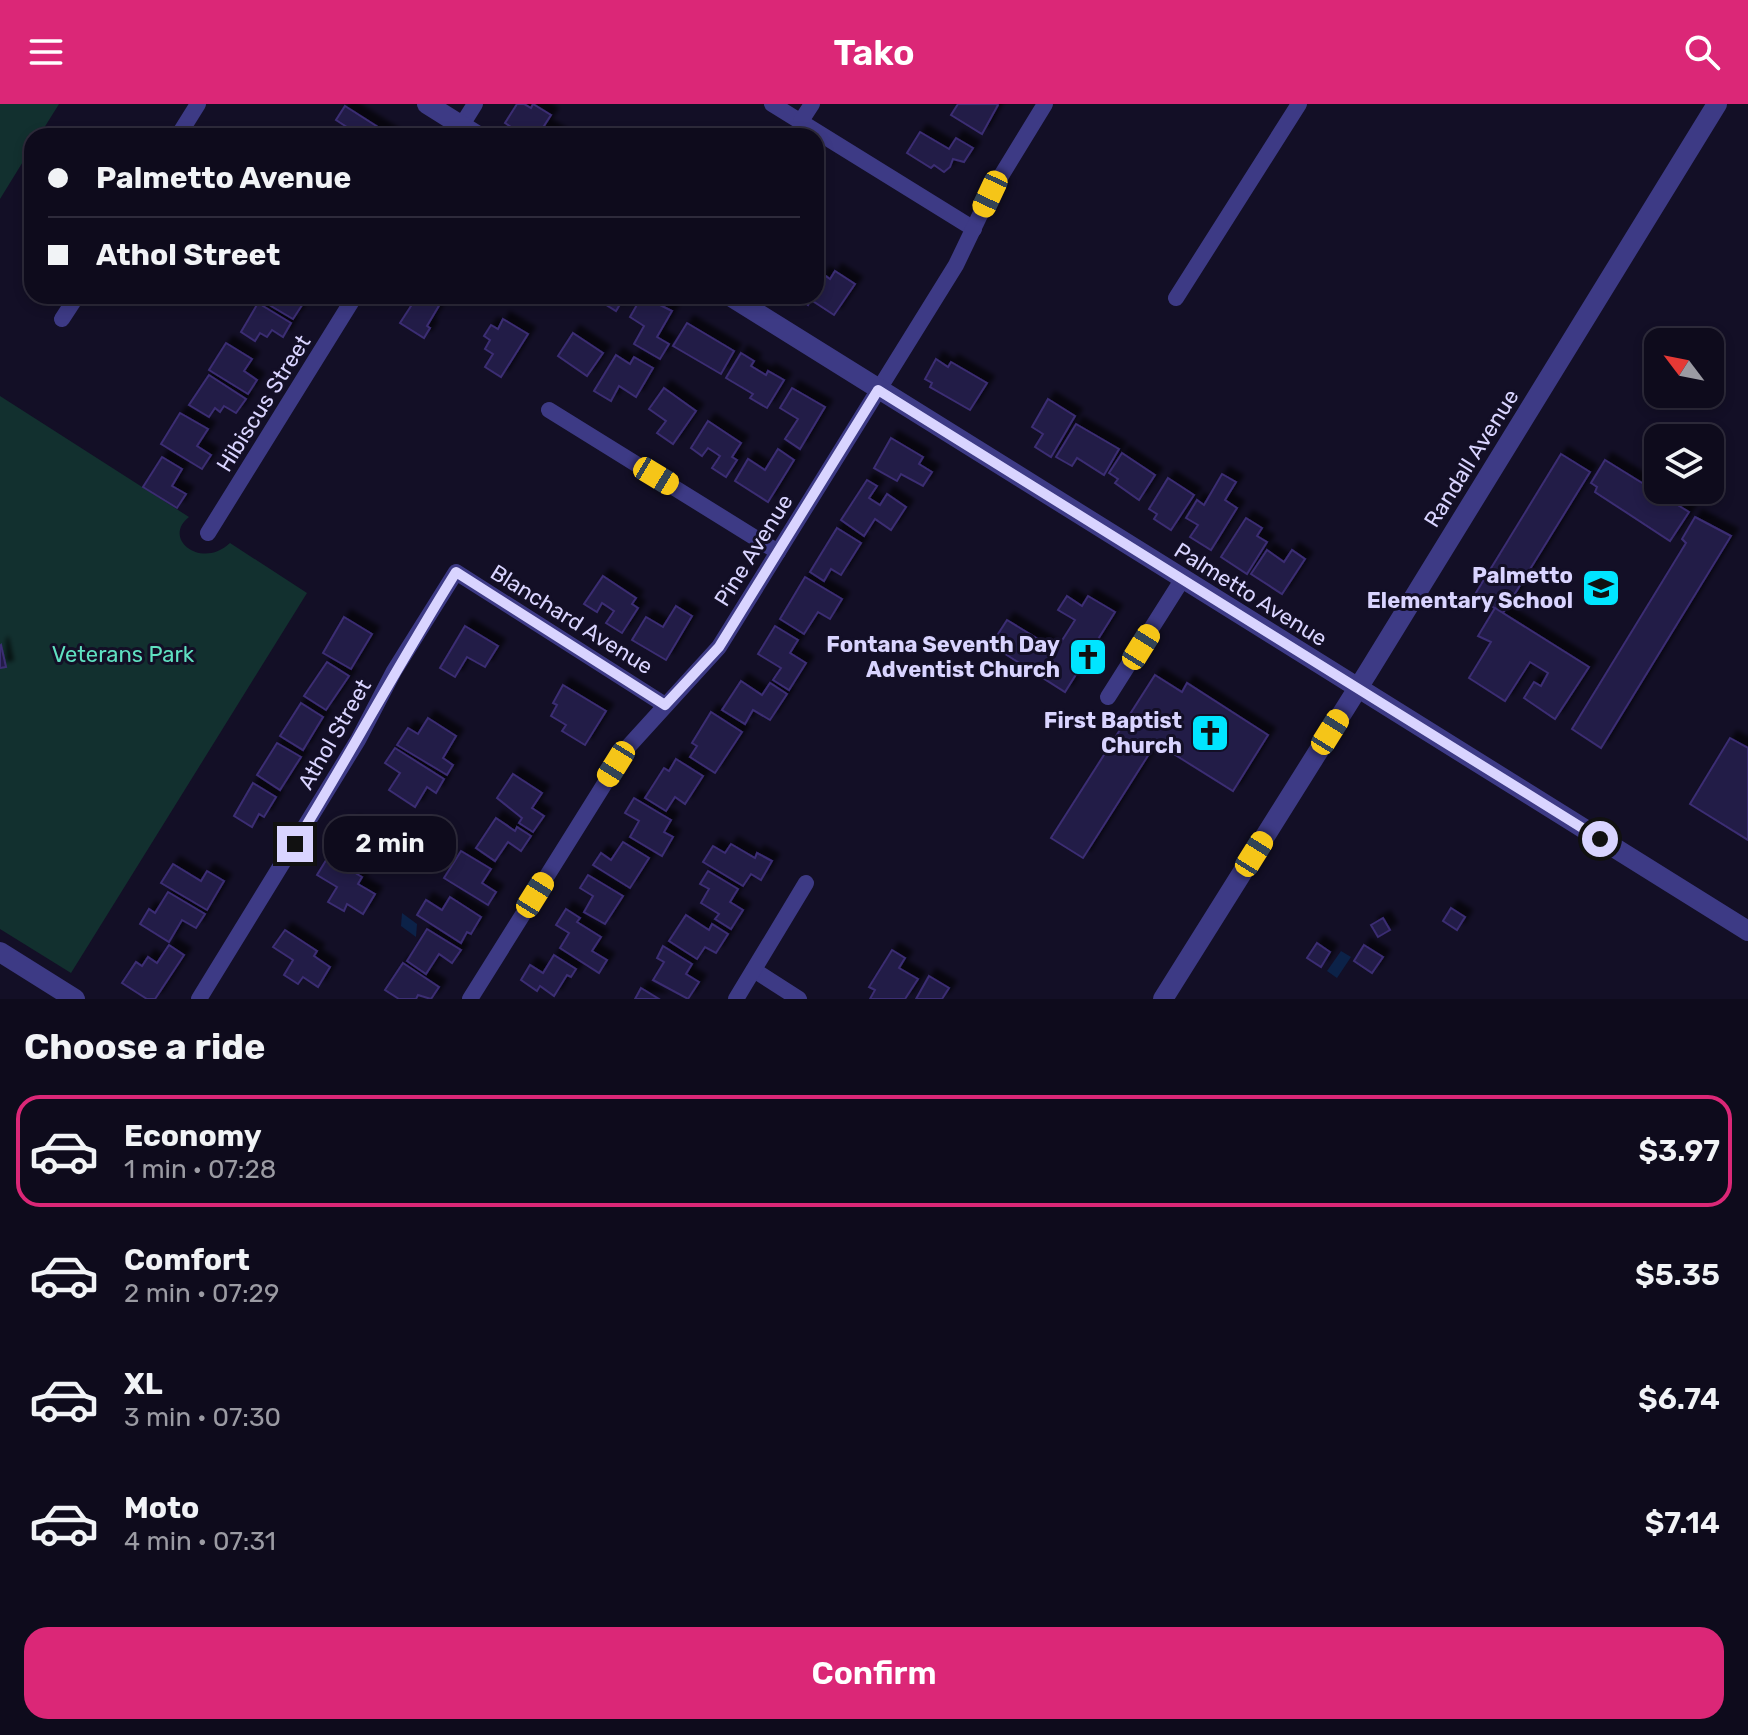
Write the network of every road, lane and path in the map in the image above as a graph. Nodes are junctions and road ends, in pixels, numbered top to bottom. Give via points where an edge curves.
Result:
1 (198, 104) edge
2 (427, 104) edge
3 (475, 104) edge
4 (772, 104) edge
5 (812, 104) edge
6 (1045, 104) edge
7 (1299, 104) edge
8 (1717, 104) edge
9 (801, 121) junction
10 (183, 128) edge
11 (460, 128) edge
12 (466, 128) edge
13 (812, 128) edge
14 (824, 135) edge
15 (974, 229) junction
16 (1176, 298) dead end
17 (72, 304) edge
18 (350, 304) edge
19 (743, 304) edge
20 (62, 319) dead end
21 (878, 390) junction
22 (549, 410) dead end
23 (208, 533) dead end
24 (778, 552) junction
25 (456, 572) joint
26 (1182, 580) junction
27 (1358, 689) junction
28 (1108, 697) dead end
29 (665, 705) junction
30 (806, 883) dead end
31 (1748, 931) edge
32 (0, 952) edge
33 (754, 970) junction
34 (75, 999) edge
35 (199, 999) edge
36 (470, 999) edge
37 (736, 999) edge
38 (799, 999) edge
39 (1163, 999) edge

1 - 10 street
2 - 11 street
3 - 12 street
4 - 9 street
5 - 9 street
6 - 15 street, Pine Avenue
7 - 16 street
8 - 27 street, Randall Avenue
9 - 13 street
14 - 15 street
15 - 21 street, Pine Avenue
17 - 20 street
18 - 23 street, Hibiscus Street
19 - 21 street, Palmetto Avenue
21 - 24 street, Pine Avenue
21 - 26 street, Palmetto Avenue
22 - 24 street
24 - 29 street, Pine Avenue via 719,647
25 - 29 street, Blanchard Avenue
25 - 35 street, Athol Street
26 - 27 street, Palmetto Avenue
26 - 28 street
27 - 31 street, Palmetto Avenue
27 - 39 street, Randall Avenue
29 - 36 street, Pine Avenue via 621,756
30 - 33 street
32 - 34 street
33 - 37 street
33 - 38 street

